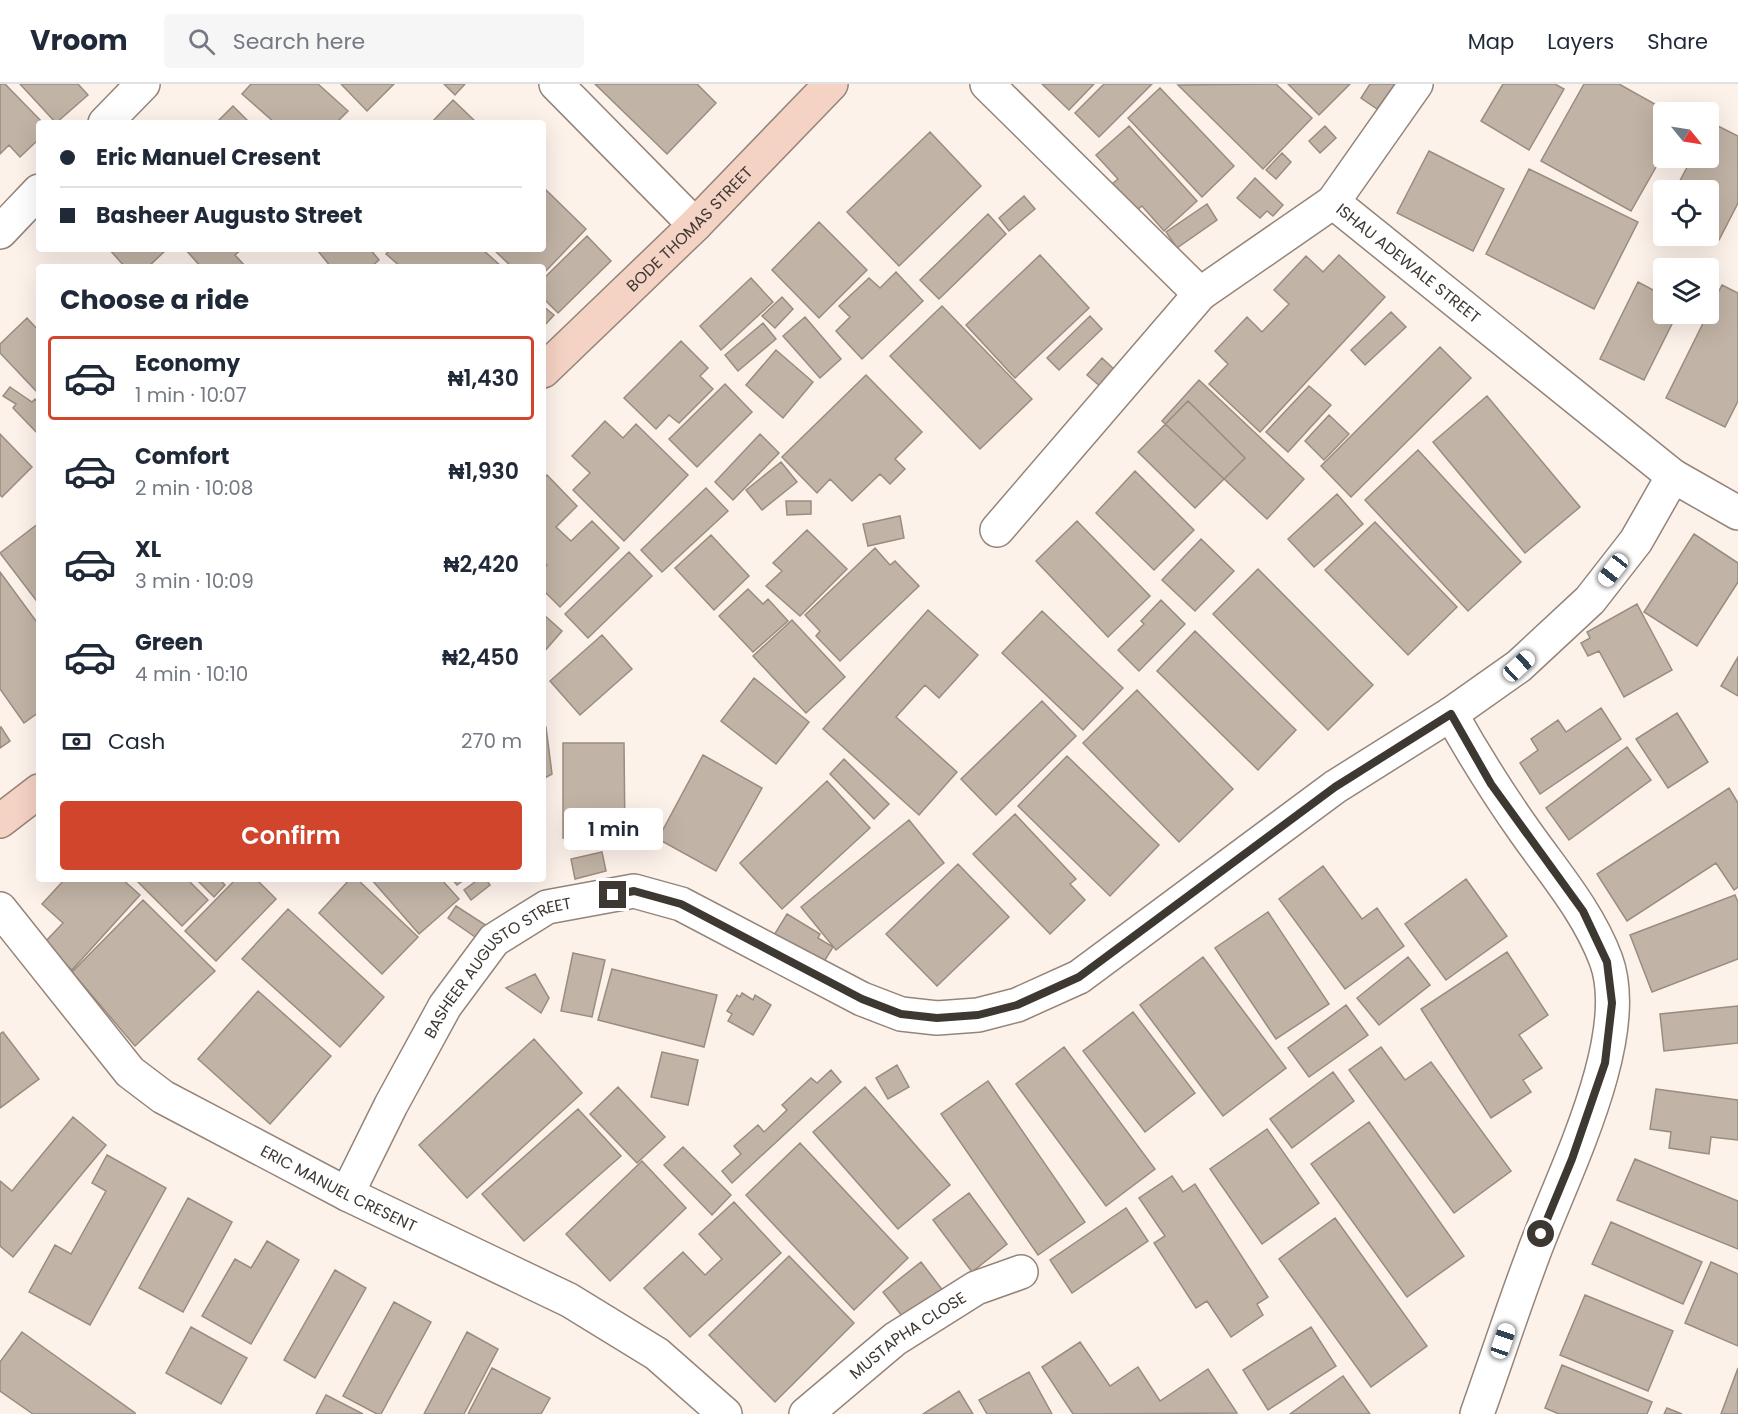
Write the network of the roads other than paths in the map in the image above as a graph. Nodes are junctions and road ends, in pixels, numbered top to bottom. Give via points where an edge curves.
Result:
1 (142, 84) edge
2 (556, 84) edge
3 (831, 84) edge
4 (987, 84) edge
5 (1416, 84) edge
6 (108, 120) edge
7 (36, 194) edge
8 (1333, 202) junction
9 (695, 225) junction
10 (0, 232) edge
11 (1200, 294) junction
12 (546, 368) edge
13 (1673, 476) junction
14 (1738, 513) edge
15 (997, 530) dead end
16 (1451, 714) junction
17 (36, 793) edge
18 (0, 821) edge
19 (0, 909) edge
20 (347, 1194) junction
21 (1021, 1272) dead end
22 (725, 1414) edge
23 (806, 1414) edge
24 (1477, 1414) edge

1 - 6 street
2 - 9 street
3 - 9 main road, BODE THOMAS STREET
4 - 11 street
5 - 8 street
7 - 10 street
8 - 11 street, ISHAU ADEWALE STREET
8 - 13 street, ISHAU ADEWALE STREET
9 - 12 main road, BODE THOMAS STREET
11 - 15 street, ISHAU ADEWALE STREET
13 - 14 street, ISHAU ADEWALE STREET
13 - 16 street, BASHEER AUGUSTO STREET via 1636,541 1590,600 1519,666
16 - 20 street, BASHEER AUGUSTO STREET via 1335,787 1079,977 1017,1005 978,1015 937,1018 901,1014 862,999 681,904 634,891 547,907 494,940 445,1006
16 - 24 street via 1491,784 1583,911 1607,962 1612,1003 1605,1063
17 - 18 main road
19 - 20 street, ERIC MANUEL CRESENT via 130,1072 163,1097
20 - 22 street, ERIC MANUEL CRESENT via 569,1300 657,1354
21 - 23 street, MUSTAPHA CLOSE via 975,1288 895,1339

